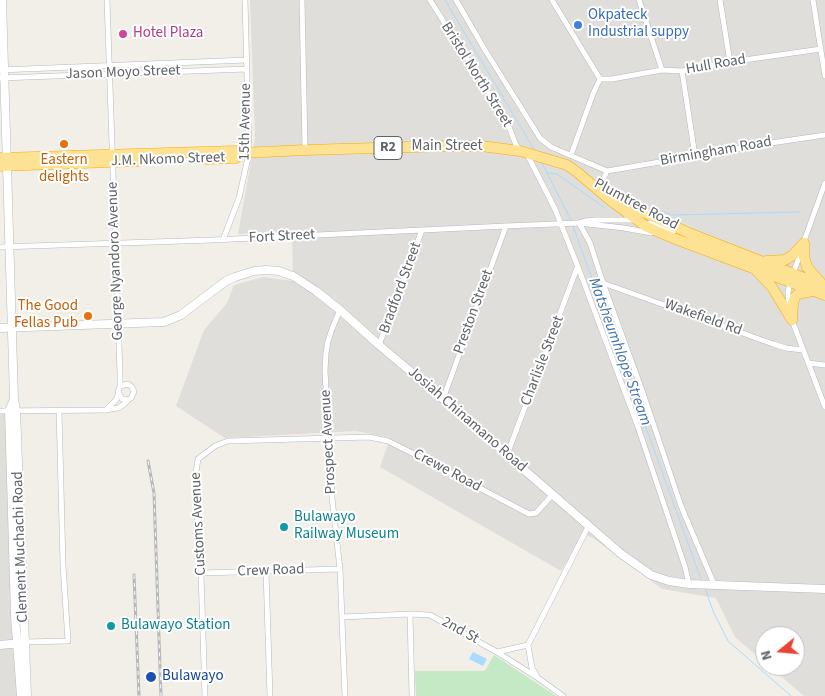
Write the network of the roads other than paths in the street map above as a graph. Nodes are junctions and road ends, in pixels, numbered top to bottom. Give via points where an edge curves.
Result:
1 (2, 0) edge
2 (107, 0) edge
3 (245, 0) edge
4 (302, 0) edge
5 (430, 0) edge
6 (456, 0) edge
7 (552, 0) edge
8 (639, 0) edge
9 (720, 0) edge
10 (814, 0) edge
11 (821, 49) junction
12 (246, 60) junction
13 (730, 62) junction
14 (109, 66) junction
15 (247, 69) junction
16 (662, 70) junction
17 (682, 72) junction
18 (2, 74) edge
19 (109, 74) junction
20 (825, 76) edge
21 (600, 79) junction
22 (825, 135) edge
23 (305, 150) junction
24 (526, 152) junction
25 (246, 153) junction
26 (571, 155) junction
27 (695, 156) junction
28 (112, 158) junction
29 (4, 162) edge
30 (607, 171) junction
31 (586, 178) junction
32 (825, 183) edge
33 (600, 187) junction
34 (818, 202) junction
35 (825, 202) edge
36 (636, 220) junction
37 (578, 223) junction
38 (562, 224) junction
39 (506, 226) junction
40 (422, 230) junction
41 (691, 234) junction
42 (673, 238) junction
43 (224, 240) junction
44 (804, 242) junction
45 (115, 243) junction
46 (0, 247) edge
47 (10, 247) junction
48 (756, 264) junction
49 (578, 267) junction
50 (792, 278) junction
51 (603, 283) junction
52 (825, 289) edge
53 (813, 291) junction
54 (340, 310) junction
55 (792, 320) junction
56 (118, 324) junction
57 (0, 328) edge
58 (12, 328) junction
59 (379, 345) junction
60 (804, 350) junction
61 (808, 362) junction
62 (825, 365) edge
63 (120, 373) junction
64 (128, 384) junction
65 (120, 386) junction
66 (118, 395) junction
67 (443, 399) junction
68 (128, 400) junction
69 (825, 407) edge
70 (105, 410) junction
71 (0, 411) edge
72 (12, 411) junction
73 (59, 411) junction
74 (329, 438) junction
75 (507, 455) junction
76 (553, 494) junction
77 (589, 525) junction
78 (340, 569) junction
79 (266, 571) junction
80 (202, 573) junction
81 (689, 584) junction
82 (713, 584) junction
83 (825, 589) edge
84 (410, 614) junction
85 (342, 617) junction
86 (21, 643) junction
87 (528, 644) junction
88 (0, 645) edge
89 (497, 652) junction
90 (538, 678) junction
91 (21, 696) edge
92 (27, 696) edge
93 (205, 696) edge
94 (270, 696) edge
95 (345, 696) edge
96 (412, 696) edge
97 (563, 696) edge

1 - 18 street, Clement Muchachi Road
2 - 14 street, George Nyandoro Avenue
3 - 12 street, 15th Avenue
4 - 23 street
5 - 24 street, Bristol North Street
6 - 26 street via 537,134 551,147
7 - 21 street
8 - 16 street
9 - 13 street
10 - 11 street
11 - 13 street, Hull Road
11 - 20 street
12 - 14 street, Jason Moyo Street
12 - 15 street, 15th Avenue
13 - 17 street, Hull Road
14 - 18 street, Jason Moyo Street
14 - 19 street, George Nyandoro Avenue
15 - 19 street, Jason Moyo Street
15 - 25 street, 15th Avenue
16 - 17 street, Hull Road
16 - 21 street, Hull Road
17 - 27 street
18 - 19 street, Jason Moyo Street
18 - 29 street, Clement Muchachi Road
19 - 28 street, George Nyandoro Avenue
21 - 26 street
22 - 27 street, Birmingham Road
23 - 24 highway, Main Street / R2 via 481,146
23 - 25 highway, Main Street / R2
24 - 31 highway, Main Street / R2 via 567,165
24 - 38 street, Bristol North Street
25 - 28 highway, J.M. Nkomo Street / R2
25 - 43 street, 15th Avenue via 239,198
26 - 30 street
27 - 30 street, Birmingham Road
28 - 29 highway, J.M. Nkomo Street / R2
28 - 45 street, George Nyandoro Avenue
29 - 47 street, Clement Muchachi Road
30 - 33 street
31 - 33 highway, Plumtree Road / R2
31 - 36 highway, Plumtree Road / R2
32 - 34 street
33 - 41 highway, Plumtree Road / R2 via 641,211
34 - 35 street
34 - 44 street
36 - 37 street
36 - 41 street
36 - 42 highway, Plumtree Road / R2
37 - 38 street, Fort Street
37 - 42 street
37 - 51 street via 590,243
38 - 39 street, Fort Street
38 - 49 street, Bristol North Street
39 - 40 street, Fort Street
39 - 67 street, Preston Street
40 - 43 street, Fort Street
40 - 59 street, Bradford Street
41 - 48 highway, Plumtree Road / R2
42 - 48 highway, Plumtree Road / R2
43 - 45 street, Fort Street
44 - 48 highway via 794,255 785,260
44 - 50 street
44 - 52 highway via 808,267
45 - 47 street, Fort Street
45 - 56 street, George Nyandoro Avenue
46 - 47 street, Fort Street
47 - 58 street, Clement Muchachi Road
48 - 50 highway, Plumtree Road / R2
48 - 55 highway
49 - 75 street, Charlisle Street
49 - 81 street, Bristol North Street via 638,427
50 - 52 highway, Plumtree Road / R2
50 - 53 highway, Plumtree Road / R2
50 - 55 street via 788,300
51 - 60 street, Wakefield Rd via 786,348
51 - 82 street
52 - 53 highway, Plumtree Road / R2
53 - 55 highway via 795,297
54 - 56 street, Josiah Chinamano Road via 293,276 266,270 226,281 173,319
54 - 59 street, Josiah Chinamano Road
54 - 74 street, Prospect Avenue via 326,353
55 - 60 street
56 - 58 street, Josiah Chinamano Road
56 - 63 street, George Nyandoro Avenue
57 - 58 street, Josiah Chinamano Road
58 - 72 street, Clement Muchachi Road
59 - 67 street, Josiah Chinamano Road
60 - 61 street
61 - 62 street
61 - 69 street
63 - 64 street
63 - 65 street, George Nyandoro Avenue
64 - 65 street
64 - 68 street via 134,392
65 - 66 street
66 - 68 street
66 - 70 street
67 - 75 street, Josiah Chinamano Road
68 - 70 street via 118,408
70 - 73 street
71 - 72 street
72 - 73 street
72 - 86 street, Clement Muchachi Road via 14,597
73 - 86 street via 68,641
74 - 76 street, Crewe Road via 362,437 388,441 530,514 536,513
74 - 78 street, Prospect Avenue
74 - 80 street, Customs Avenue via 228,441 198,459 195,480
75 - 76 street, Josiah Chinamano Road
76 - 77 street, Josiah Chinamano Road
77 - 81 street, Josiah Chinamano Road via 651,575
77 - 87 street
78 - 79 street, Crew Road
78 - 85 street, Prospect Avenue
79 - 80 street, Crew Road
79 - 94 street
80 - 93 street, Customs Avenue
81 - 82 street, Josiah Chinamano Road
82 - 83 street, Josiah Chinamano Road
84 - 85 street, 2nd St
84 - 89 street, 2nd St via 430,615
84 - 96 street
85 - 95 street, Prospect Avenue
86 - 88 street
86 - 91 street, Clement Muchachi Road
86 - 92 street, Clement Muchachi Road
87 - 89 street
87 - 90 street via 532,668
89 - 90 street, 2nd St
90 - 97 street, 2nd St

